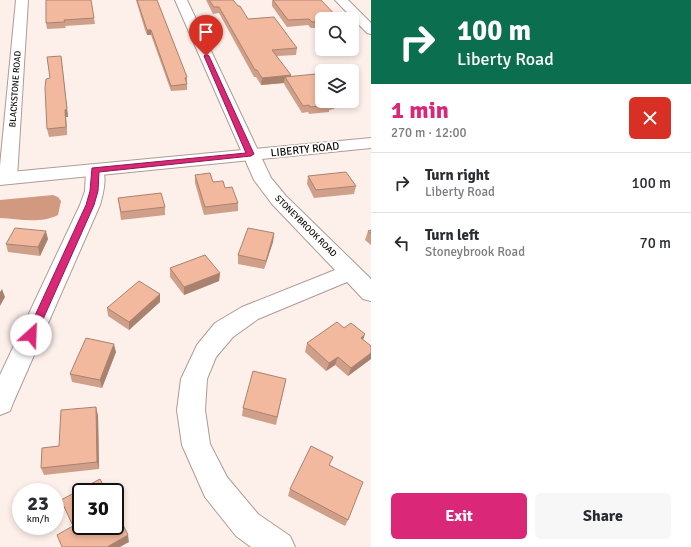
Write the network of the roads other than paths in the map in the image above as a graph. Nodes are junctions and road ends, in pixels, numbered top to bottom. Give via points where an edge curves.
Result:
1 (22, 0) edge
2 (181, 0) edge
3 (341, 0) edge
4 (371, 30) edge
5 (371, 142) edge
6 (251, 154) junction
7 (95, 170) junction
8 (4, 179) edge
9 (351, 272) junction
10 (371, 292) edge
11 (0, 403) edge
12 (278, 547) edge

1 - 8 street, BLACKSTONE ROAD
2 - 6 street, STONEYBROOK ROAD
3 - 4 street
5 - 6 street, LIBERTY ROAD
6 - 7 street, LIBERTY ROAD
6 - 9 street, STONEYBROOK ROAD via 263,180 279,200
7 - 8 street, LIBERTY ROAD
7 - 11 street via 90,205
9 - 10 street, STONEYBROOK ROAD
9 - 12 street via 250,313 224,330 206,352 194,379 191,410 196,445 216,487 247,525

